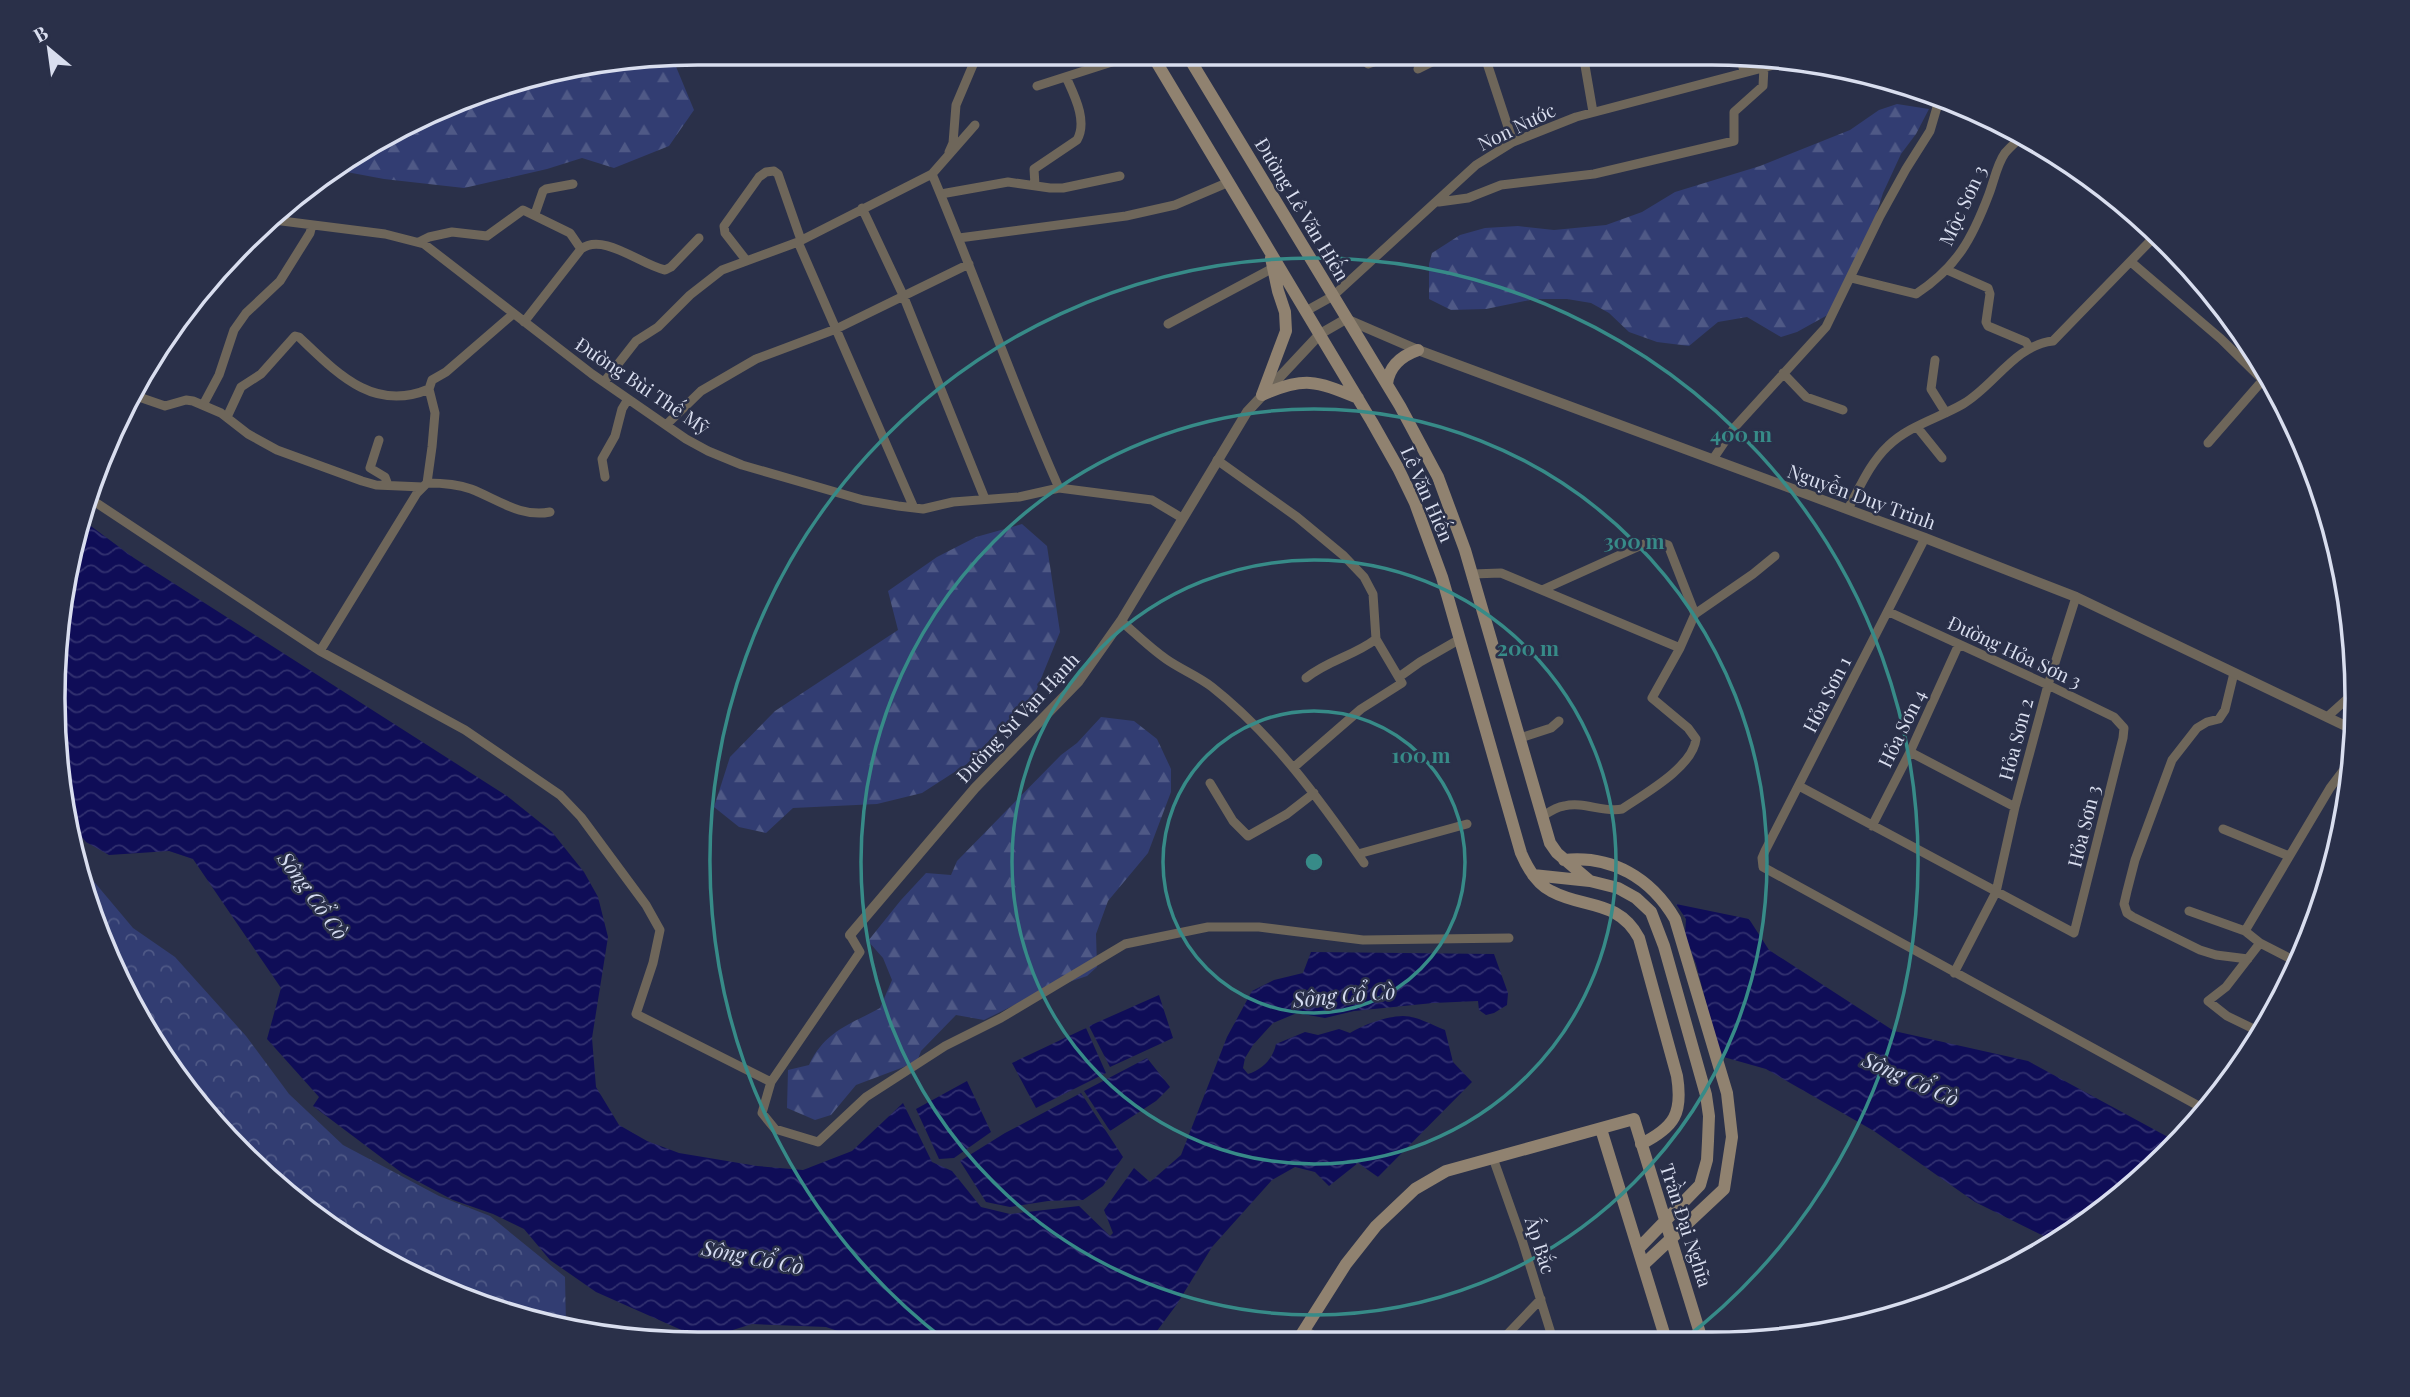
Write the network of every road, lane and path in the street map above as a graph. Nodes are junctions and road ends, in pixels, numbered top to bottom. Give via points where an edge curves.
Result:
1 (973, 65) edge
2 (1103, 65) edge
3 (1158, 65) edge
4 (1193, 65) edge
5 (1426, 65) edge
6 (1488, 65) edge
7 (1585, 65) edge
8 (1743, 66) edge
9 (1764, 67) joint
10 (1418, 69) dead end
11 (1744, 72) junction
12 (1066, 77) junction
13 (1037, 86) dead end
14 (1937, 107) edge
15 (1593, 112) junction
16 (975, 125) dead end
17 (1513, 142) junction
18 (2015, 143) edge
19 (945, 160) junction
20 (932, 174) junction
21 (1120, 176) dead end
22 (1229, 182) junction
23 (573, 184) dead end
24 (1035, 185) junction
25 (941, 194) junction
26 (1437, 202) junction
27 (862, 208) junction
28 (535, 214) junction
29 (282, 221) edge
30 (313, 225) junction
31 (699, 238) dead end
32 (959, 238) junction
33 (800, 241) junction
34 (2150, 241) edge
35 (419, 242) junction
36 (581, 249) junction
37 (1269, 250) junction
38 (746, 260) junction
39 (2131, 262) junction
40 (970, 264) junction
41 (1273, 268) junction
42 (1947, 271) junction
43 (1851, 278) junction
44 (903, 295) junction
45 (1333, 296) junction
46 (1306, 311) junction
47 (513, 314) junction
48 (1346, 319) junction
49 (524, 322) junction
50 (1168, 324) dead end
51 (836, 329) junction
52 (1320, 334) junction
53 (2029, 347) junction
54 (1418, 350) junction
55 (1935, 360) dead end
56 (1783, 373) junction
57 (2255, 374) edge
58 (604, 382) junction
59 (2260, 383) edge
60 (1387, 384) junction
61 (429, 389) junction
62 (1262, 395) junction
63 (141, 398) edge
64 (1358, 398) junction
65 (628, 399) junction
66 (203, 405) junction
67 (1843, 410) dead end
68 (1946, 413) junction
69 (227, 416) junction
70 (666, 425) junction
71 (1917, 427) junction
72 (379, 440) dead end
73 (2208, 443) dead end
74 (1942, 458) dead end
75 (1713, 459) junction
76 (1217, 460) junction
77 (605, 477) dead end
78 (388, 485) junction
79 (425, 485) junction
80 (1059, 488) junction
81 (985, 499) junction
82 (96, 502) edge
83 (914, 508) junction
84 (1848, 509) junction
85 (550, 512) dead end
86 (1182, 518) junction
87 (1925, 538) junction
88 (1775, 556) dead end
89 (1472, 573) junction
90 (1542, 590) junction
91 (2076, 597) junction
92 (1889, 612) junction
93 (1695, 614) junction
94 (1121, 621) junction
95 (1376, 639) junction
96 (1460, 639) junction
97 (1959, 644) junction
98 (1681, 648) junction
99 (320, 651) junction
100 (2234, 673) junction
101 (1399, 677) junction
102 (1307, 678) dead end
103 (2048, 685) junction
104 (2345, 702) edge
105 (2328, 718) junction
106 (1559, 721) dead end
107 (2344, 726) edge
108 (2124, 728) joint
109 (1520, 738) junction
110 (1910, 752) junction
111 (1293, 768) junction
112 (2341, 773) edge
113 (1210, 783) dead end
114 (1799, 786) junction
115 (1314, 793) junction
116 (2015, 807) junction
117 (1543, 816) junction
118 (1467, 824) dead end
119 (1872, 826) junction
120 (2223, 829) dead end
121 (1358, 854) junction
122 (2289, 856) junction
123 (1564, 860) junction
124 (1364, 863) dead end
125 (1534, 875) junction
126 (1590, 881) junction
127 (1996, 892) junction
128 (2189, 911) dead end
129 (2245, 931) junction
130 (850, 935) joint
131 (1509, 938) dead end
132 (2260, 943) junction
133 (2289, 958) edge
134 (2248, 959) junction
135 (1954, 973) junction
136 (2252, 1028) edge
137 (771, 1082) junction
138 (1706, 1095) junction
139 (1681, 1098) junction
140 (2197, 1105) edge
141 (1601, 1129) junction
142 (1641, 1144) junction
143 (1493, 1158) junction
144 (1666, 1220) junction
145 (1672, 1238) junction
146 (1638, 1249) junction
147 (1643, 1265) junction
148 (1541, 1299) junction
149 (1305, 1330) joint
150 (1308, 1332) edge
151 (1510, 1332) edge
152 (1551, 1332) edge
153 (1664, 1332) edge
154 (1700, 1332) edge

1 - 19 street via 956,105 953,143
2 - 12 street
3 - 22 main road
4 - 45 main road, Đường Lê Văn Hiến
5 - 10 street
6 - 17 street
7 - 15 street
8 - 11 street
9 - 11 street, Non Nước
9 - 26 street via 1763,86 1734,112 1734,141 1594,174 1510,184 1468,198
11 - 15 street, Non Nước
12 - 13 street
12 - 24 street via 1080,111 1082,132 1034,169
14 - 43 street via 1930,131 1880,216
15 - 17 street, Non Nước
16 - 19 street
17 - 26 street, Non Nước via 1476,165
18 - 42 street, Mộc Sơn 3 via 2004,154 1962,253
19 - 20 street
20 - 25 street
20 - 27 street
21 - 24 street via 1063,188
22 - 32 street via 1175,205 1126,216
22 - 37 main road, Lê Văn Hiến
23 - 28 street via 546,188
24 - 25 street via 1008,181
25 - 32 street
26 - 45 street, Non Nước
27 - 33 street
27 - 44 street
28 - 35 street via 519,211 483,237 452,232
28 - 36 street via 570,233
29 - 30 street, Đường Bùi Thế Mỹ
30 - 35 street, Đường Bùi Thế Mỹ
30 - 66 street via 284,276 234,330
31 - 36 street via 665,270 598,243
32 - 40 street
33 - 38 street
33 - 38 street via 778,174 766,172 724,226
33 - 51 street
34 - 39 street
35 - 47 street, Đường Bùi Thế Mỹ
36 - 49 street
37 - 41 main road
37 - 46 main road, Lê Văn Hiến
38 - 58 street via 722,270 636,341
39 - 53 street via 2053,341
39 - 57 street
40 - 44 street
40 - 80 street via 1028,420
41 - 50 street
41 - 62 main road via 1286,331
42 - 43 street, Mộc Sơn 3 via 1916,294
42 - 53 street via 1988,288 1988,326
43 - 56 street via 1826,327
44 - 51 street
44 - 81 street
45 - 46 street, Non Nước
45 - 48 main road, Đường Lê Văn Hiến
46 - 52 main road, Lê Văn Hiến
47 - 49 street, Đường Bùi Thế Mỹ
47 - 61 street via 432,380
48 - 52 street, Đường Sư Vạn Hạnh
48 - 54 street, Nguyễn Duy Trinh
48 - 60 main road, Đường Lê Văn Hiến
49 - 58 street, Đường Bùi Thế Mỹ
51 - 70 street via 756,359 701,391
51 - 83 street
52 - 62 street, Đường Sư Vạn Hạnh
52 - 64 main road, Lê Văn Hiến
53 - 68 street via 1981,391
54 - 60 main road via 1398,361 1388,373
54 - 75 street, Nguyễn Duy Trinh
55 - 68 street via 1931,389
56 - 67 street via 1806,397
56 - 75 street
58 - 65 street, Đường Bùi Thế Mỹ
59 - 73 street
60 - 89 main road, Lê Văn Hiến via 1438,477
61 - 69 street via 394,395 360,389 295,336 261,374 241,387
61 - 79 street via 435,413
62 - 64 main road via 1287,384 1321,383
62 - 76 street, Đường Sư Vạn Hạnh
63 - 66 street via 165,406 186,400
64 - 96 main road, Lê Văn Hiến via 1415,503
65 - 70 street, Đường Bùi Thế Mỹ
65 - 77 street via 602,458
66 - 69 street
68 - 71 street
69 - 78 street via 277,450 362,481
70 - 83 street, Đường Bùi Thế Mỹ via 742,465 863,500
71 - 74 street
71 - 84 street via 1883,451
72 - 78 street via 370,468 385,477
75 - 84 street, Nguyễn Duy Trinh
76 - 86 street, Đường Sư Vạn Hạnh
76 - 95 street via 1297,517 1364,577 1373,594
78 - 79 street
79 - 85 street via 447,483 533,514
79 - 99 street
80 - 81 street, Đường Bùi Thế Mỹ
80 - 86 street, Đường Bùi Thế Mỹ via 1152,500
81 - 83 street, Đường Bùi Thế Mỹ
82 - 99 street
84 - 87 street, Nguyễn Duy Trinh
86 - 94 street, Đường Sư Vạn Hạnh
87 - 91 street, Nguyễn Duy Trinh
87 - 92 street, Hỏa Sơn 1
88 - 93 street
89 - 90 street via 1501,573
89 - 109 main road, Lê Văn Hiến
90 - 93 street via 1653,540 1668,545
90 - 98 street
91 - 100 street, Nguyễn Duy Trinh
91 - 103 street, Hỏa Sơn 2
92 - 97 street, Đường Hỏa Sơn 3
92 - 114 street, Hỏa Sơn 1
93 - 98 street
94 - 111 street via 1166,659 1210,685
94 - 130 street, Đường Sư Vạn Hạnh via 1078,682 975,788
95 - 101 street
95 - 102 street
96 - 101 street
96 - 125 main road, Lê Văn Hiến via 1521,853
97 - 103 street, Đường Hỏa Sơn 3
97 - 110 street, Hỏa Sơn 4
98 - 117 street via 1652,698 1692,732 1696,739 1692,754 1622,809 1573,804
99 - 137 street via 465,730 560,794 646,905 660,930 636,1014
100 - 105 street, Nguyễn Duy Trinh
100 - 134 street via 2219,719 2197,728 2172,760 2124,904 2133,917 2200,950
101 - 111 street via 1402,683 1361,709
103 - 108 street, Đường Hỏa Sơn 3 via 2114,717
103 - 116 street, Hỏa Sơn 2
104 - 105 street
105 - 107 street, Nguyễn Duy Trinh
106 - 109 street
108 - 127 street, Hỏa Sơn 3 via 2074,933
109 - 117 main road, Lê Văn Hiến
110 - 116 street
110 - 119 street, Hỏa Sơn 4
111 - 115 street
112 - 122 street
113 - 115 street via 1248,836
114 - 119 street
114 - 135 street, Hỏa Sơn 1 via 1765,851 1763,867
115 - 121 street
116 - 127 street, Hỏa Sơn 2
117 - 123 main road, Lê Văn Hiến via 1550,842
118 - 121 street
119 - 127 street
120 - 122 street
121 - 124 street
122 - 129 street
123 - 126 main road
123 - 145 main road via 1586,858 1636,875 1666,903 1675,919 1727,1093 1732,1137 1724,1189
125 - 126 main road
125 - 139 main road via 1549,891 1621,915 1632,924
126 - 138 main road via 1618,888 1651,912
127 - 135 street, Hỏa Sơn 2
128 - 129 street
129 - 132 street
130 - 137 street, Đường Sư Vạn Hạnh via 860,952
131 - 137 street via 1363,940 1208,926 1125,944 934,1053 866,1097 818,1142 775,1129 762,1113
132 - 133 street
132 - 134 street
134 - 136 street via 2208,1001
135 - 140 street
138 - 139 main road
138 - 144 main road via 1707,1160 1700,1185
139 - 142 main road via 1670,1124
141 - 142 main road, Trần Đại Nghĩa via 1634,1119
141 - 143 main road
141 - 146 main road
142 - 144 main road, Trần Đại Nghĩa
143 - 148 street, Ấp Bắc
143 - 149 main road via 1446,1171 1396,1205 1346,1264
144 - 145 main road, Trần Đại Nghĩa
144 - 146 main road
145 - 147 main road
145 - 154 main road, Trần Đại Nghĩa
146 - 147 main road
147 - 153 main road
148 - 151 street
148 - 152 street, Ấp Bắc
149 - 150 street

